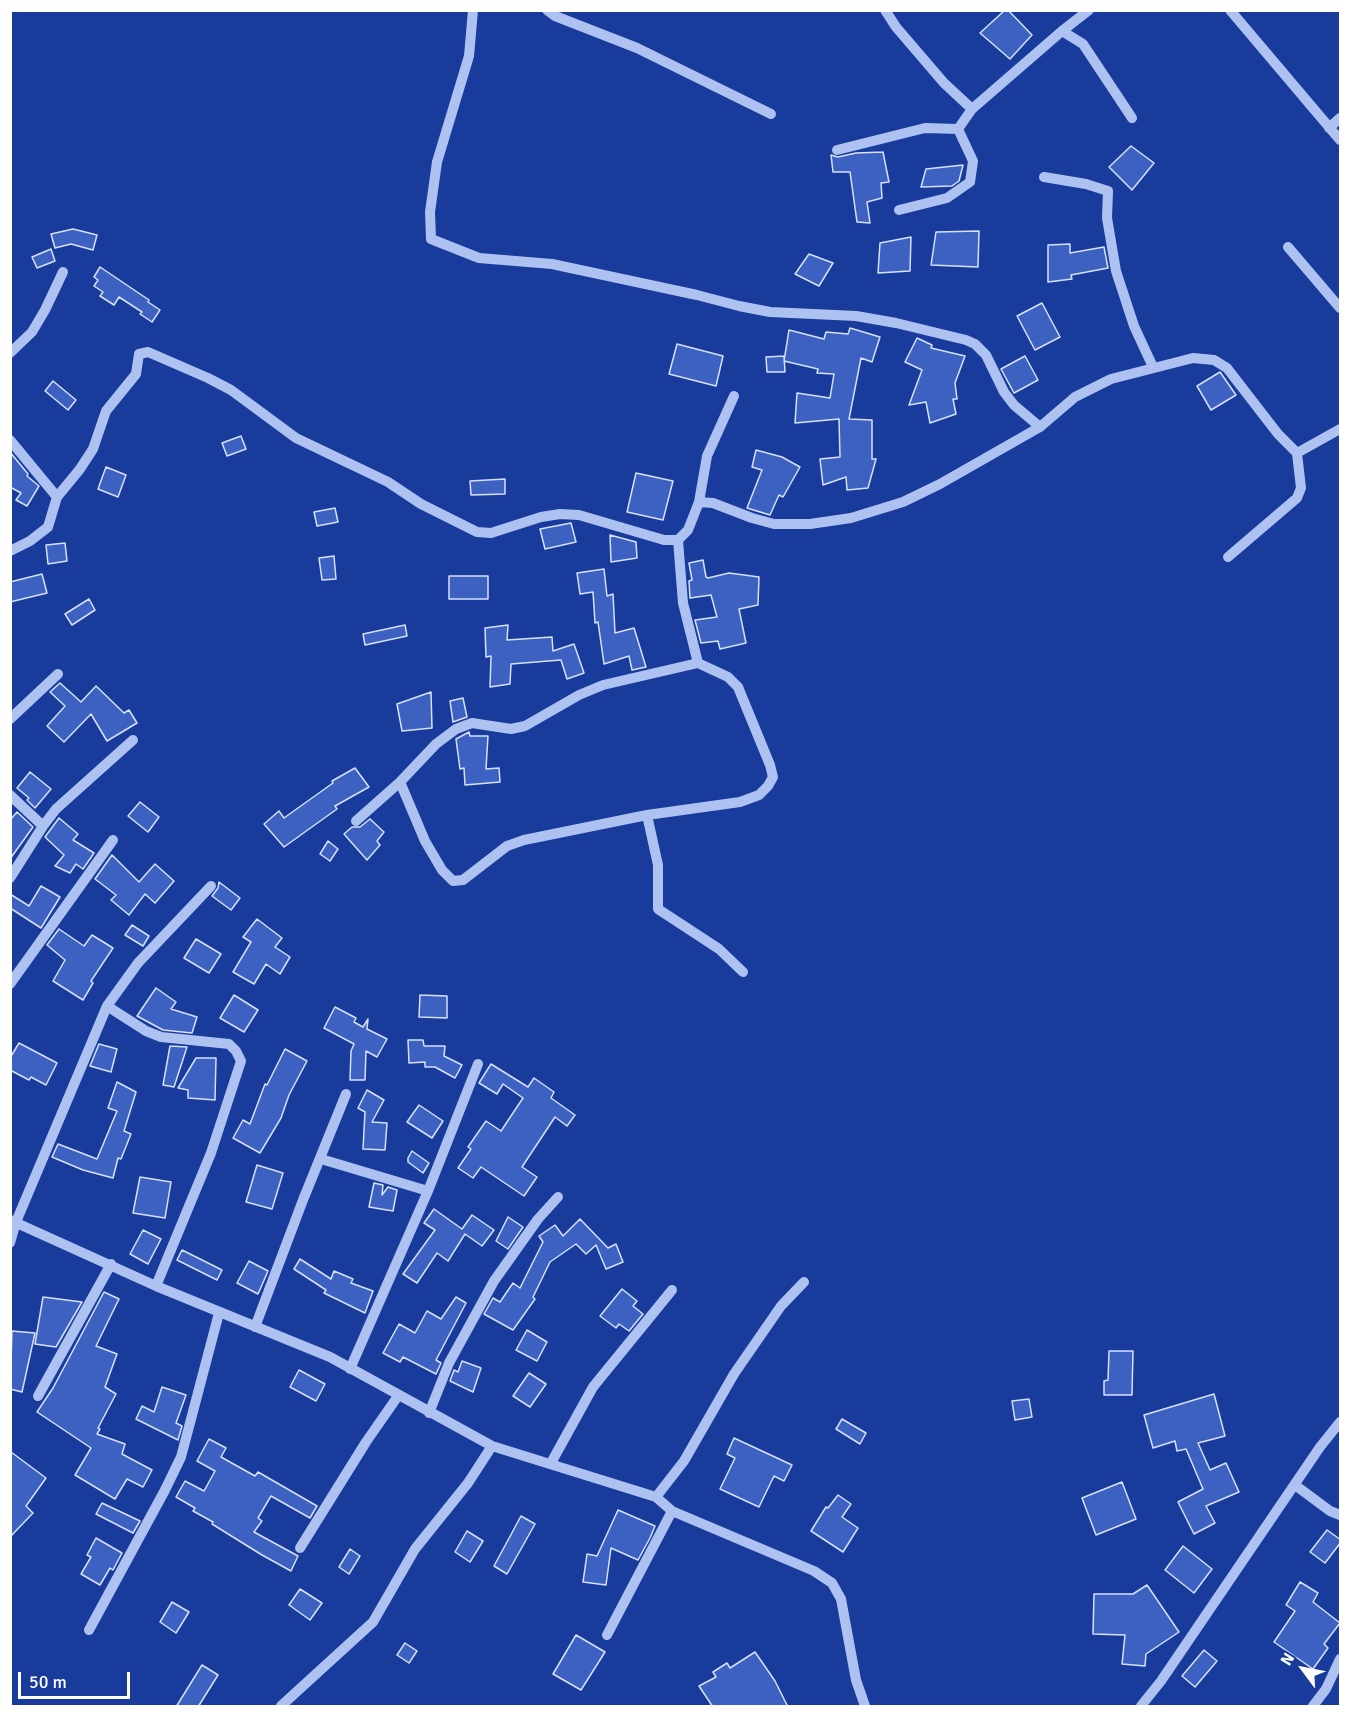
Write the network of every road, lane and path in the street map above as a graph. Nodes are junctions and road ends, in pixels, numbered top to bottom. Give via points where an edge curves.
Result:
1 (473, 10) edge
2 (547, 10) edge
3 (885, 10) edge
4 (1089, 10) edge
5 (1230, 10) edge
6 (1062, 31) junction
7 (972, 108) junction
8 (771, 114) dead end
9 (1132, 118) dead end
10 (1341, 118) edge
11 (1329, 128) junction
12 (958, 129) junction
13 (1341, 140) edge
14 (837, 150) dead end
15 (1044, 177) dead end
16 (898, 210) dead end
17 (1288, 247) dead end
18 (63, 272) dead end
19 (1341, 308) edge
20 (10, 353) edge
21 (1153, 367) junction
22 (734, 396) dead end
23 (1040, 427) junction
24 (1341, 429) edge
25 (10, 440) edge
26 (1297, 453) junction
27 (57, 497) junction
28 (699, 502) junction
29 (678, 540) junction
30 (10, 551) edge
31 (1228, 557) dead end
32 (698, 663) junction
33 (58, 674) dead end
34 (10, 719) edge
35 (133, 740) dead end
36 (400, 782) junction
37 (10, 795) edge
38 (647, 815) junction
39 (356, 821) dead end
40 (42, 826) junction
41 (113, 840) dead end
42 (10, 878) edge
43 (211, 886) dead end
44 (742, 972) dead end
45 (10, 984) edge
46 (107, 1006) junction
47 (478, 1064) dead end
48 (346, 1094) dead end
49 (321, 1159) junction
50 (428, 1191) junction
51 (558, 1197) dead end
52 (13, 1221) edge
53 (10, 1243) edge
54 (111, 1264) junction
55 (804, 1282) dead end
56 (156, 1286) junction
57 (672, 1290) dead end
58 (219, 1313) junction
59 (255, 1327) junction
60 (350, 1369) junction
61 (38, 1396) dead end
62 (398, 1396) junction
63 (429, 1413) junction
64 (1341, 1422) edge
65 (492, 1446) junction
66 (550, 1463) junction
67 (1295, 1485) junction
68 (656, 1497) junction
69 (672, 1511) junction
70 (1341, 1515) edge
71 (300, 1548) dead end
72 (89, 1630) dead end
73 (607, 1635) dead end
74 (1341, 1659) edge
75 (281, 1707) edge
76 (865, 1707) edge
77 (1141, 1707) edge
78 (1313, 1707) edge

1 - 23 street via 468,56 437,162 430,212 431,239 479,258 552,264 770,312 856,316 966,340 986,355 1014,405
2 - 8 street via 638,48
3 - 7 street via 944,83
4 - 6 street
5 - 11 street
6 - 7 street
6 - 9 street via 1083,44
7 - 12 street
10 - 11 street
11 - 13 street
12 - 14 street via 925,128
12 - 16 street via 973,160 970,182 947,198
15 - 21 street via 1108,191 1107,218 1116,270 1134,326
17 - 19 street
18 - 20 street via 32,332
21 - 23 street via 1111,379 1075,397
21 - 26 street via 1193,358 1214,360 1227,368
22 - 28 street via 707,456
23 - 28 street via 903,502 851,518 774,524
24 - 26 street
25 - 27 street
26 - 31 street via 1301,488 1297,498
27 - 29 street via 93,449 106,411 136,374 139,354 148,352 231,390 296,438 388,482 421,504 477,532 491,532 560,513 664,540
27 - 30 street via 48,527
28 - 29 street via 688,530
29 - 32 street via 683,603
32 - 36 street via 603,686 525,726 511,729 472,723 456,729
32 - 38 street via 728,677 738,687 773,777 759,795 740,802
33 - 34 street
35 - 40 street
36 - 38 street via 425,841 453,881 462,880 507,846 524,840
36 - 39 street
37 - 40 street
38 - 44 street via 658,865 658,909 719,949
40 - 42 street
41 - 45 street
43 - 46 street via 138,963
46 - 52 street
46 - 56 street via 160,1037 229,1044 241,1061 211,1153
47 - 50 street
48 - 49 street
49 - 50 street
49 - 59 street
50 - 60 street
51 - 63 street via 494,1281 449,1364
52 - 53 street
52 - 54 street
54 - 56 street
54 - 61 street
55 - 68 street via 734,1374 684,1461
56 - 58 street
57 - 66 street via 593,1387
58 - 59 street
58 - 72 street via 181,1457
59 - 60 street
60 - 62 street
62 - 63 street
62 - 71 street
63 - 65 street
64 - 67 street
65 - 66 street
65 - 75 street via 468,1484 415,1549 373,1622
66 - 68 street
67 - 70 street
67 - 77 street
68 - 69 street
69 - 73 street
69 - 76 street via 792,1561 832,1583 841,1599
74 - 78 street

